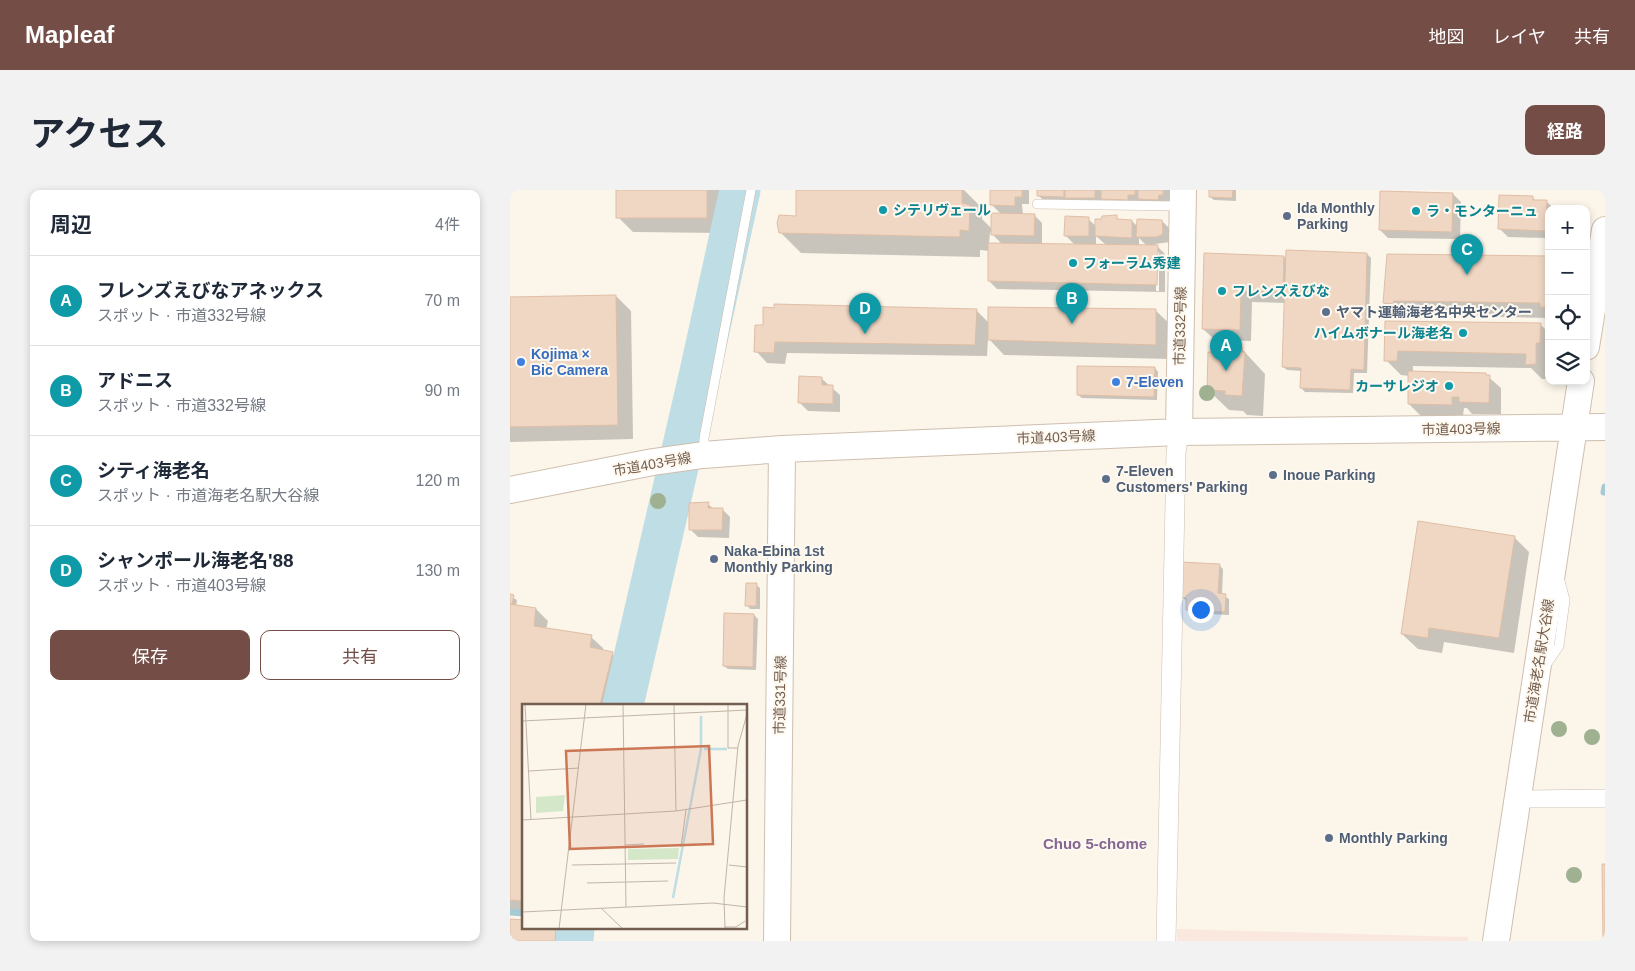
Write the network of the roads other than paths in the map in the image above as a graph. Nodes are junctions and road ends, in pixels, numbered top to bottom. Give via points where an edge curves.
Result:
1 (751, 190) edge
2 (1183, 198) edge
3 (1037, 204) dead end
4 (1605, 230) edge
5 (1587, 340) edge
6 (1580, 385) edge
7 (1605, 426) edge
8 (1574, 428) junction
9 (1179, 432) junction
10 (782, 449) junction
11 (698, 456) junction
12 (510, 490) edge
13 (1605, 794) edge
14 (1518, 799) junction
15 (1605, 803) edge
16 (777, 941) edge
17 (1166, 941) edge
18 (1496, 941) edge

1 - 11 lane
2 - 3 lane
2 - 9 street, 市道332号線
4 - 5 street
6 - 8 street, 市道海老名駅大谷線
7 - 8 street, 市道403号線
8 - 9 street, 市道403号線
8 - 14 street, 市道海老名駅大谷線
9 - 10 street, 市道403号線
9 - 17 street
10 - 11 street, 市道403号線
10 - 16 street, 市道331号線
11 - 12 street, 市道403号線
13 - 14 lane
14 - 15 lane
14 - 18 street, 市道海老名駅大谷線

